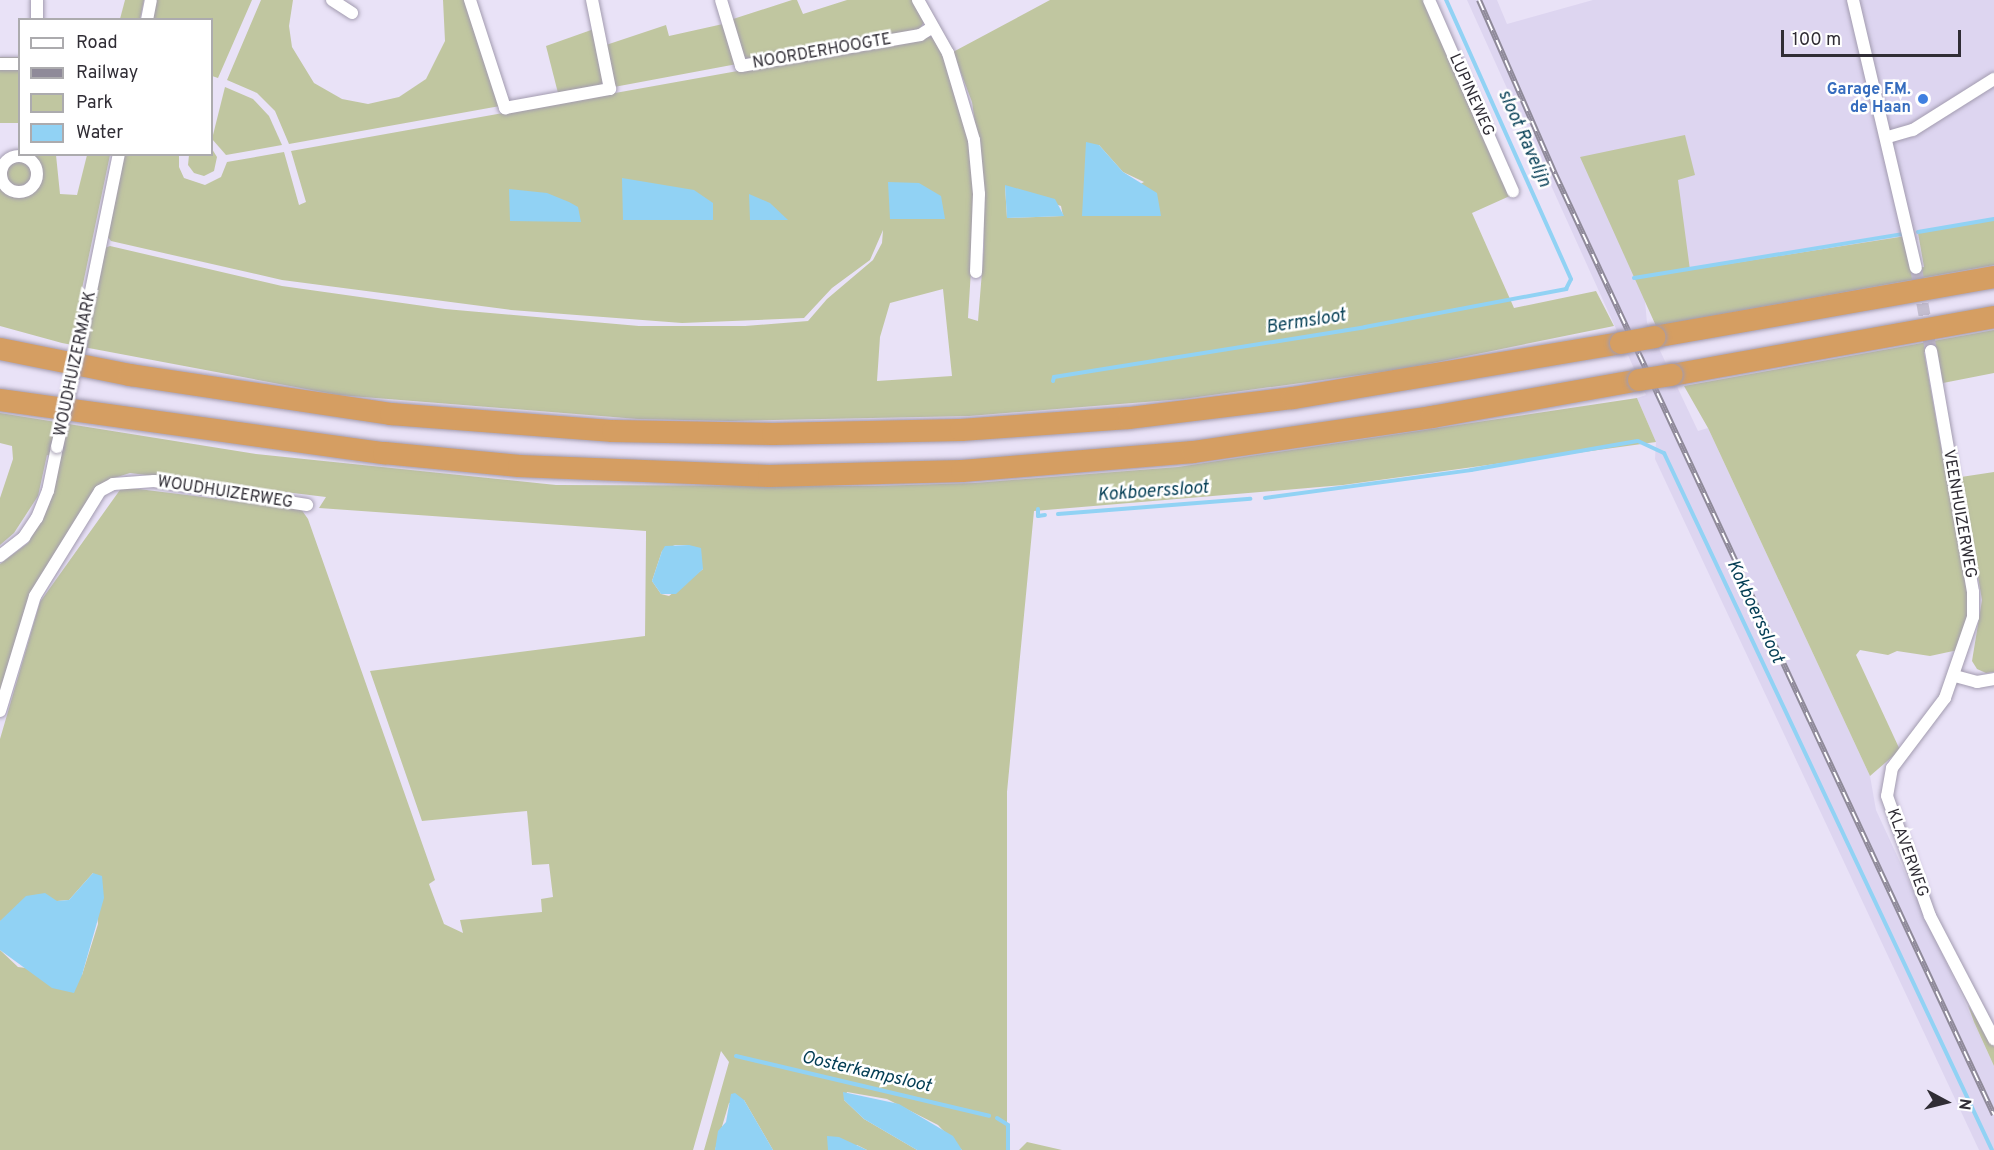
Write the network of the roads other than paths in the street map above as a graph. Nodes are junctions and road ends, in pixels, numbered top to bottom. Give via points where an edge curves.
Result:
1 (38, 0) edge
2 (151, 0) edge
3 (332, 0) edge
4 (470, 0) edge
5 (592, 0) edge
6 (721, 0) edge
7 (918, 0) edge
8 (1429, 0) edge
9 (1853, 0) edge
10 (352, 13) dead end
11 (37, 18) edge
12 (147, 18) edge
13 (933, 27) junction
14 (0, 64) edge
15 (18, 64) edge
16 (1994, 79) edge
17 (1888, 137) junction
18 (119, 156) edge
19 (1513, 191) dead end
20 (1916, 268) tunnel mouth
21 (976, 272) dead end
22 (1994, 277) edge
23 (1994, 317) edge
24 (0, 349) edge
25 (1931, 351) tunnel mouth
26 (0, 389) edge
27 (0, 400) edge
28 (122, 415) junction
29 (307, 505) dead end
30 (0, 556) edge
31 (1955, 676) junction
32 (1994, 679) edge
33 (0, 711) edge
34 (1994, 1039) edge

1 - 11 street
2 - 12 street
3 - 10 street
4 - 5 street via 505,108 610,89
6 - 13 street, NOORDERHOOGTE via 741,66 920,34
7 - 13 street
8 - 19 street, LUPINEWEG
9 - 17 street
13 - 21 street via 948,53 974,140 979,194
14 - 15 street
16 - 17 street via 1913,130
17 - 20 street
18 - 30 street, WOUDHUIZERMARK, bridge via 48,491 24,537
22 - 24 highway, bridge via 1293,398 1129,418 961,430 773,434 613,431 391,414 130,375
23 - 28 highway, bridge via 1257,444 1063,464 853,474 694,474 519,466 278,440
25 - 31 street, VEENHUIZERWEG via 1974,603 1971,630
26 - 28 highway
27 - 28 highway
29 - 33 street, WOUDHUIZERWEG via 154,481 113,484 100,491 35,596
31 - 32 street via 1977,682
31 - 34 street, KLAVERWEG via 1936,712 1892,768 1887,796 1930,916

